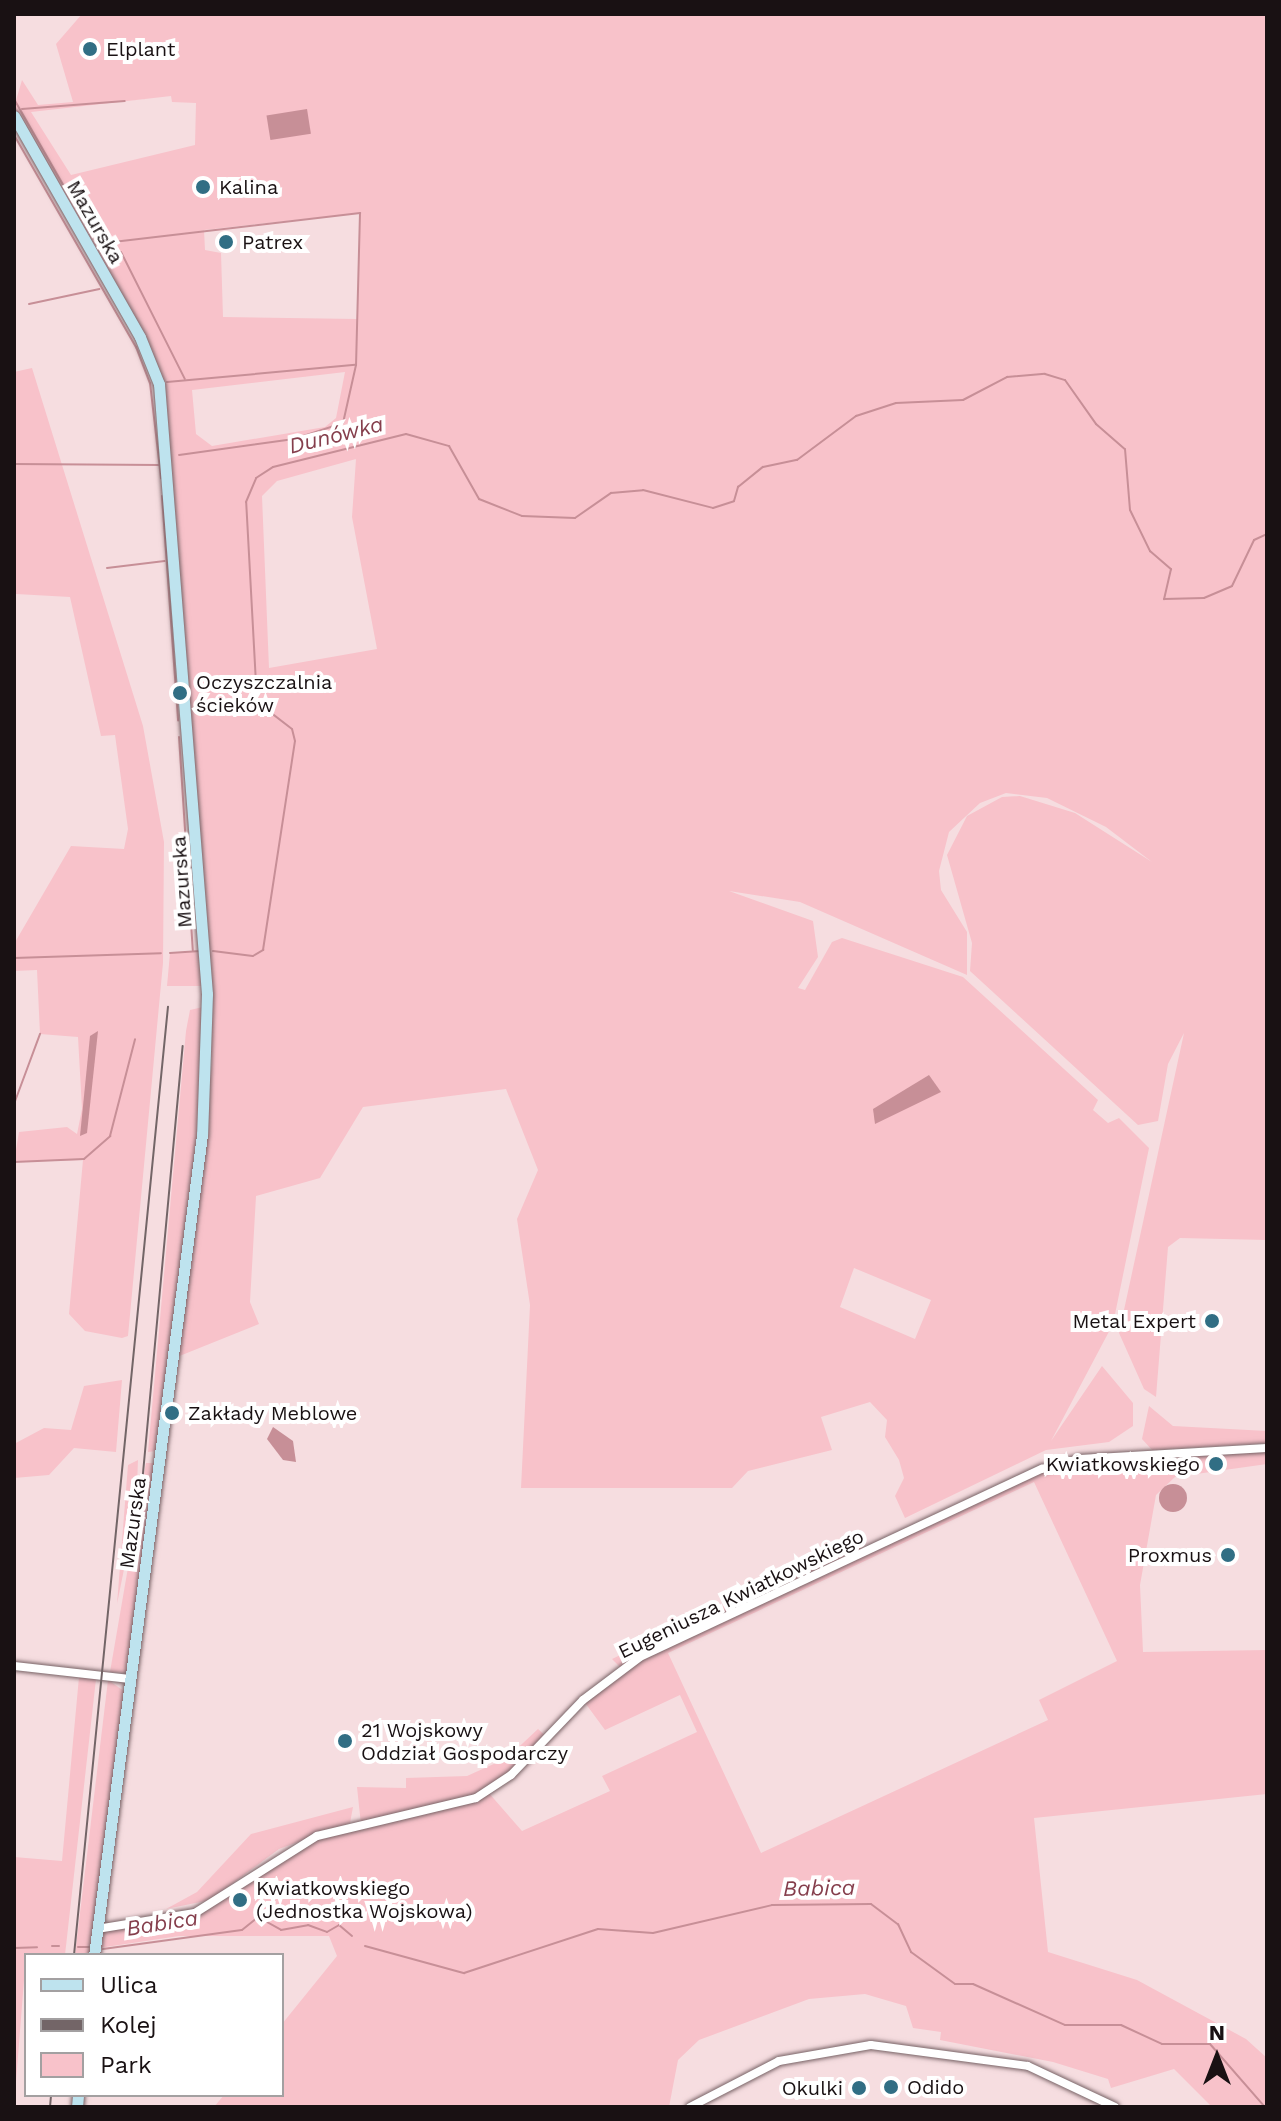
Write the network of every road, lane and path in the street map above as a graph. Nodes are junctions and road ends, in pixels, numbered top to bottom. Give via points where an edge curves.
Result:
1 (14, 116) edge
2 (1267, 1448) edge
3 (14, 1666) edge
4 (130, 1679) junction
5 (97, 1929) junction
6 (94, 1953) edge
7 (690, 2107) edge
8 (1115, 2107) edge

1 - 4 main road, Mazurska via 155,370 189,728 207,1087
2 - 5 street, Eugeniusza Kwiatkowskiego via 1080,1459 1042,1469 640,1657 583,1700 518,1769 476,1798 317,1836 195,1913
3 - 4 street
4 - 5 main road, Mazurska
5 - 6 main road, Mazurska
7 - 8 street via 779,2061 876,2045 1028,2066

